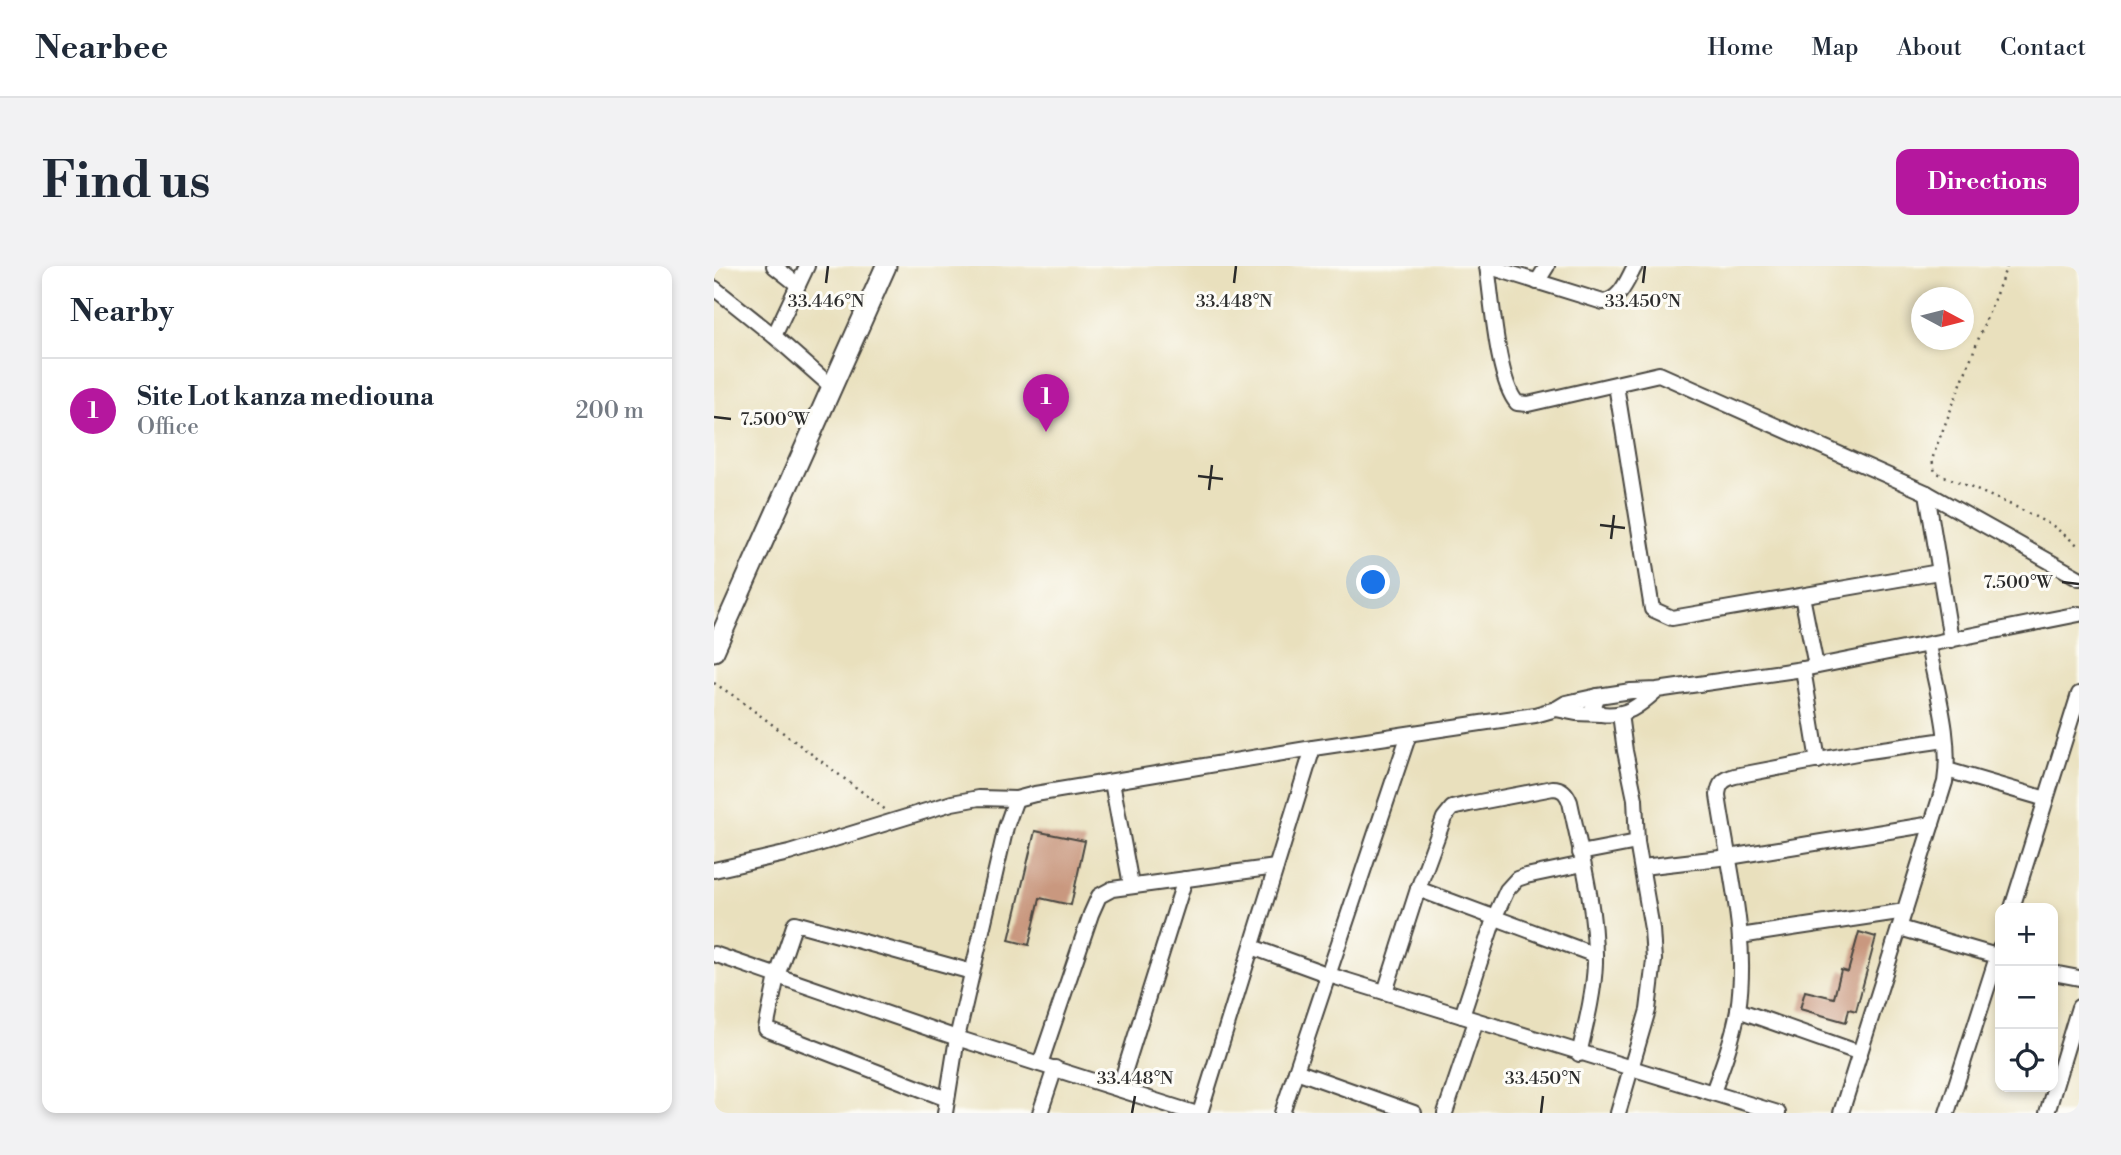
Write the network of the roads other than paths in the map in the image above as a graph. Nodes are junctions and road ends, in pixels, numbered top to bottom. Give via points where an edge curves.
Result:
1 (774, 266) edge
2 (807, 266) edge
3 (886, 266) edge
4 (1487, 266) edge
5 (1547, 266) edge
6 (1634, 266) edge
7 (1537, 282) junction
8 (797, 285) junction
9 (714, 288) edge
10 (774, 336) junction
11 (1616, 385) junction
12 (832, 387) junction
13 (1927, 493) junction
14 (1939, 572) junction
15 (2079, 578) edge
16 (1802, 596) junction
17 (2079, 614) edge
18 (1951, 640) junction
19 (1928, 645) junction
20 (714, 651) edge
21 (1809, 668) junction
22 (1657, 690) junction
23 (1631, 691) junction
24 (2079, 694) edge
25 (1598, 696) junction
26 (1556, 709) junction
27 (1636, 709) junction
28 (1601, 714) junction
29 (1620, 714) junction
30 (1409, 734) junction
31 (1945, 740) junction
32 (1313, 748) junction
33 (1818, 761) junction
34 (1947, 770) junction
35 (1112, 782) junction
36 (1016, 799) junction
37 (2046, 800) junction
38 (1932, 824) junction
39 (1637, 842) junction
40 (1729, 857) junction
41 (1581, 859) junction
42 (1276, 867) junction
43 (1642, 867) junction
44 (714, 870) edge
45 (1185, 879) junction
46 (1131, 885) junction
47 (1418, 889) junction
48 (2014, 903) edge
49 (1905, 911) junction
50 (1495, 916) junction
51 (1899, 928) junction
52 (1740, 936) junction
53 (1252, 947) junction
54 (1995, 953) edge
55 (714, 954) edge
56 (1595, 955) junction
57 (1995, 966) edge
58 (972, 972) junction
59 (2058, 974) edge
60 (1329, 975) junction
61 (777, 976) junction
62 (2079, 978) edge
63 (1385, 992) junction
64 (2079, 1007) edge
65 (1738, 1010) junction
66 (1469, 1018) junction
67 (957, 1038) junction
68 (1860, 1053) junction
69 (1579, 1054) junction
70 (1040, 1064) junction
71 (1055, 1068) junction
72 (1631, 1068) junction
73 (1296, 1071) junction
74 (1119, 1089) junction
75 (1713, 1092) junction
76 (946, 1106) edge
77 (1165, 1109) edge
78 (1040, 1113) edge
79 (1194, 1113) edge
80 (1200, 1113) edge
81 (1282, 1113) edge
82 (1415, 1113) edge
83 (1445, 1113) edge
84 (1618, 1113) edge
85 (1778, 1113) edge
86 (1841, 1113) edge
87 (1947, 1113) edge
88 (2047, 1113) edge

1 - 8 street
2 - 8 street
3 - 12 street
4 - 7 street
4 - 11 street via 1503,376 1517,403
5 - 7 street
6 - 7 street via 1618,295 1608,302
8 - 10 street
9 - 10 street
10 - 12 street
11 - 13 street via 1659,374
11 - 16 street via 1651,608 1672,618
12 - 20 street
13 - 14 street
13 - 15 street
14 - 16 street
14 - 18 street
16 - 21 street
17 - 18 street
18 - 19 street
19 - 21 street
19 - 31 street
21 - 22 street
21 - 33 street
22 - 23 street
22 - 27 street
23 - 25 street
23 - 27 street via 1638,699
24 - 37 street
25 - 26 street
25 - 28 street via 1593,707
26 - 28 street
26 - 30 street
27 - 29 street
28 - 29 street
29 - 39 street via 1635,799
30 - 32 street
30 - 60 street
31 - 33 street
31 - 34 street
32 - 35 street
32 - 42 street
33 - 40 street via 1735,776 1721,783 1718,795
34 - 37 street
34 - 38 street
35 - 36 street
35 - 46 street
36 - 44 street via 979,798 934,807 776,856
36 - 58 street
37 - 48 street
38 - 40 street
38 - 49 street
39 - 41 street
39 - 43 street
40 - 43 street
40 - 52 street
41 - 47 street via 1570,802 1560,789 1553,788 1452,808
41 - 50 street via 1517,879
41 - 56 street
42 - 45 street
42 - 53 street
43 - 72 street via 1652,929 1653,974
45 - 46 street
45 - 74 street
46 - 70 street via 1107,890 1097,899
47 - 50 street
47 - 63 street
49 - 51 street
49 - 52 street
50 - 56 street
50 - 66 street
51 - 54 street
51 - 68 street
52 - 65 street
53 - 60 street
53 - 80 street
55 - 61 street
56 - 69 street
57 - 87 street
58 - 61 street via 795,923
58 - 67 street
59 - 62 street
60 - 63 street
60 - 73 street
61 - 67 street
61 - 76 street via 766,1029
63 - 66 street
64 - 88 street
65 - 68 street
65 - 75 street
66 - 69 street
66 - 83 street
67 - 70 street
67 - 76 street
68 - 86 street
69 - 72 street
70 - 71 street
71 - 74 street
71 - 78 street
72 - 75 street
72 - 84 street
73 - 81 street
73 - 82 street
74 - 77 street
75 - 85 street
77 - 79 street

